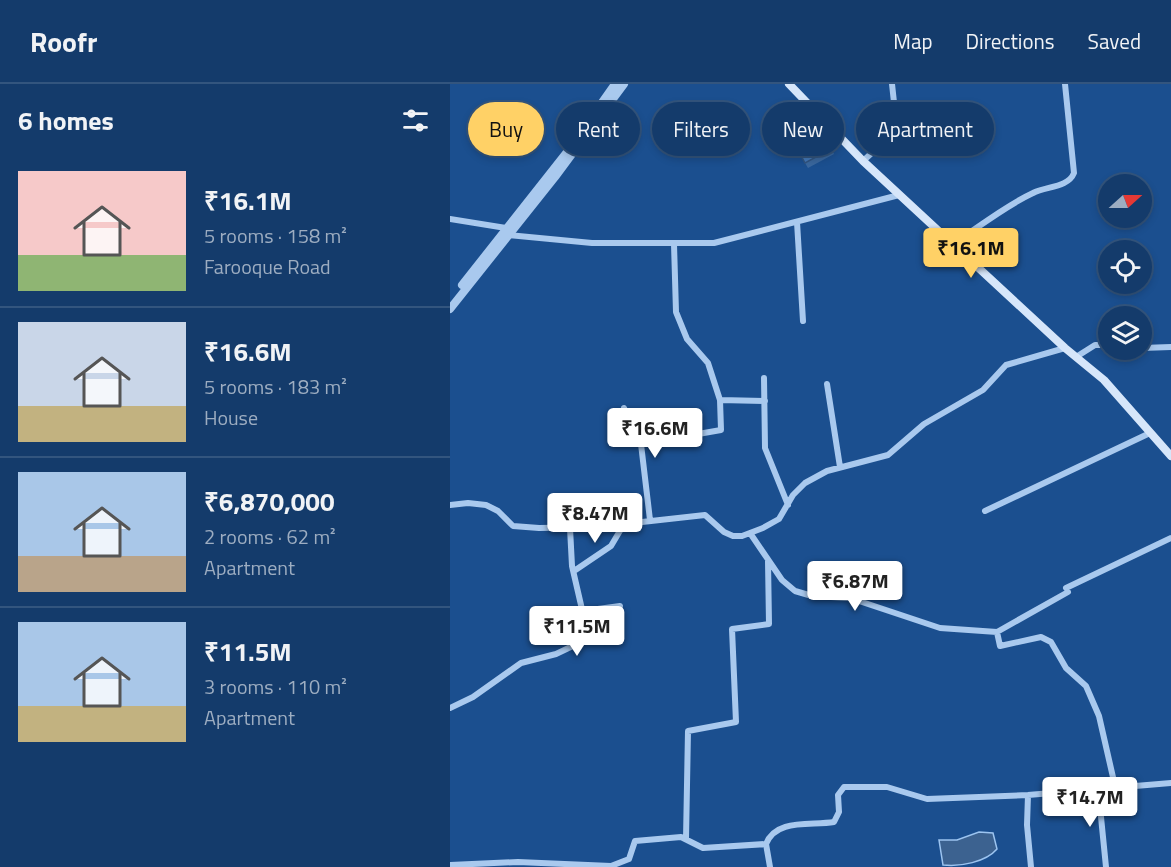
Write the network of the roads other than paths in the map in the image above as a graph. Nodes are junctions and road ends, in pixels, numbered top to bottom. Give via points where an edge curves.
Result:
1 (615, 84) edge
2 (624, 84) edge
3 (789, 84) edge
4 (892, 84) edge
5 (1065, 84) edge
6 (894, 102) edge
7 (868, 156) edge
8 (863, 161) junction
9 (899, 195) junction
10 (450, 219) edge
11 (797, 222) junction
12 (505, 233) junction
13 (674, 244) junction
14 (953, 244) junction
15 (450, 301) edge
16 (450, 309) edge
17 (803, 321) dead end
18 (1098, 345) edge
19 (1171, 347) edge
20 (1065, 348) junction
21 (1152, 348) edge
22 (1076, 357) junction
23 (764, 378) dead end
24 (827, 384) dead end
25 (720, 400) junction
26 (765, 401) junction
27 (624, 408) dead end
28 (1150, 433) junction
29 (641, 444) junction
30 (1171, 456) edge
31 (840, 467) junction
32 (450, 505) edge
33 (788, 505) junction
34 (986, 512) dead end
35 (650, 520) junction
36 (624, 524) junction
37 (570, 528) junction
38 (750, 533) junction
39 (1171, 538) edge
40 (768, 560) junction
41 (574, 571) junction
42 (620, 606) dead end
43 (582, 611) junction
44 (997, 632) junction
45 (450, 708) edge
46 (1171, 783) edge
47 (1115, 786) junction
48 (1098, 787) junction
49 (1028, 795) junction
50 (686, 839) junction
51 (766, 844) junction
52 (450, 865) edge
53 (770, 867) edge
54 (1031, 867) edge
55 (1106, 867) edge

1 - 12 street
2 - 12 street
3 - 8 main road
4 - 6 street
5 - 14 street via 1072,178 1020,200
7 - 8 street
8 - 9 main road
9 - 11 street
9 - 14 main road
10 - 12 street
11 - 13 street via 714,243
11 - 17 street
12 - 13 street via 592,243
12 - 15 street
12 - 16 street
13 - 25 street via 676,312 687,339 708,363
14 - 20 main road
18 - 22 street
19 - 21 street
20 - 22 main road
20 - 31 street via 1006,364 983,390 924,424 888,455
22 - 28 main road via 1104,380
23 - 26 street
24 - 31 street
25 - 26 street
25 - 29 street via 721,430
26 - 33 street via 765,448
27 - 29 street
28 - 30 main road
28 - 34 street
29 - 35 street
31 - 33 street via 805,483
32 - 37 street via 486,505 513,526
33 - 38 street via 779,519
35 - 36 street
35 - 38 street via 705,515 728,534
36 - 37 street
36 - 41 street via 611,546
37 - 41 street
38 - 40 street
39 - 44 street via 1067,590
40 - 44 street via 795,591 850,598 940,628
40 - 50 street via 769,624 732,629 736,722 688,731
41 - 43 street
42 - 43 street
43 - 45 street via 579,643 521,663 473,697
44 - 47 street via 1000,645 1041,637 1051,642 1066,668 1086,686 1099,716
46 - 47 street
47 - 48 street
48 - 49 street
48 - 55 street
49 - 51 street via 927,799 887,787 844,787 838,795 839,812 834,822 782,827 774,831
49 - 54 street
50 - 51 street via 703,848
50 - 52 street via 635,841 628,859 611,866 518,862
51 - 53 street

